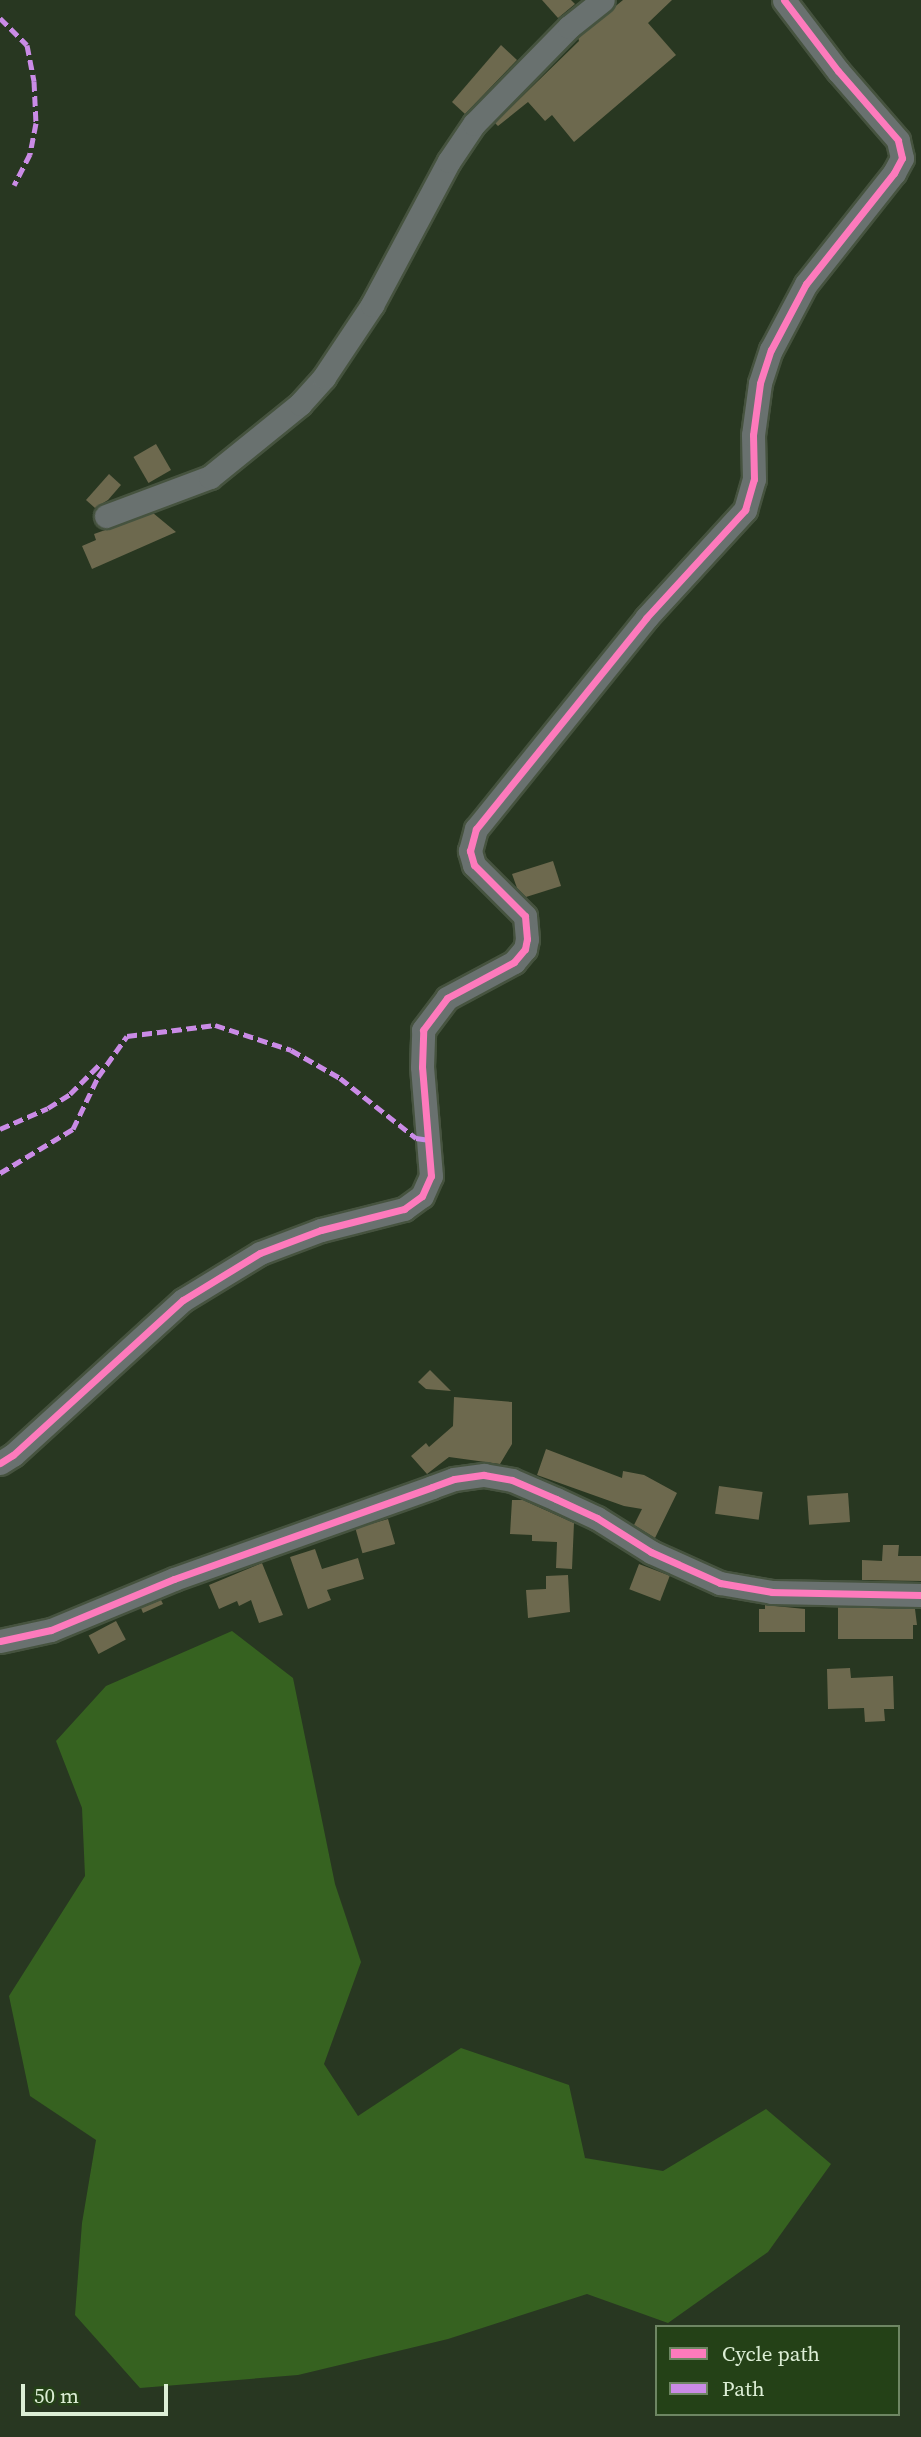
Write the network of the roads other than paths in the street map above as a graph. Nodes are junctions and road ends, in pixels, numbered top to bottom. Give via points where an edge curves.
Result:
1 (603, 0) edge
2 (784, 0) edge
3 (106, 516) dead end
4 (0, 1463) edge
5 (921, 1595) edge
6 (0, 1641) edge

1 - 3 street via 569,27 474,124 449,161 372,305 324,377 300,404 210,477
2 - 4 street via 898,140 902,158 806,284 771,350 760,383 753,435 754,479 746,510 646,618 476,829 470,851 474,865 525,916 527,939 514,962 447,998 423,1030 431,1176 422,1195 404,1209 321,1230 260,1253 183,1300
5 - 6 street via 772,1592 720,1583 651,1552 556,1499 512,1480 484,1475 454,1479 174,1579 51,1630

